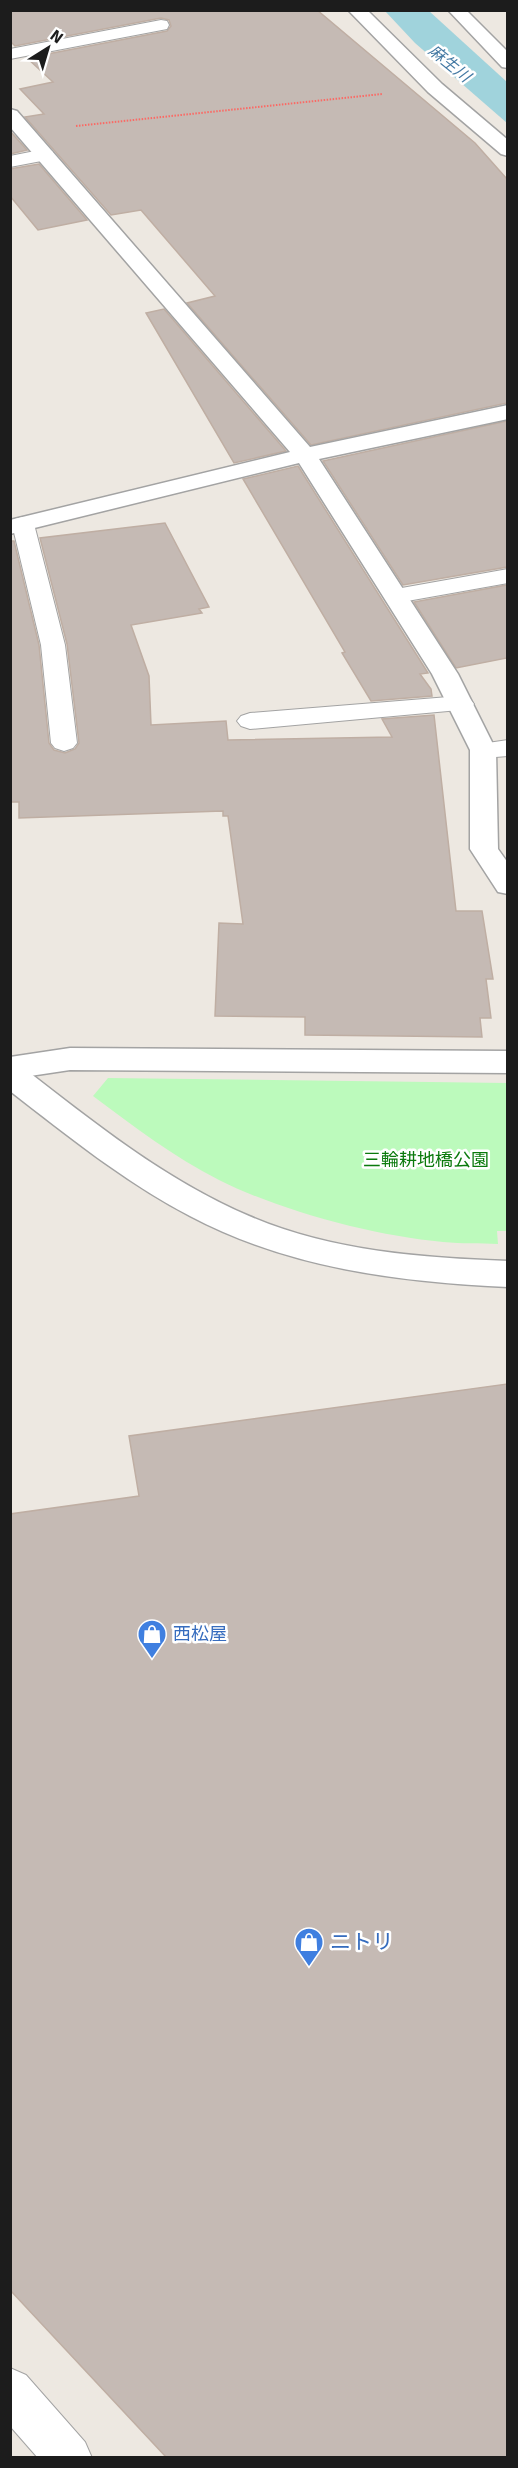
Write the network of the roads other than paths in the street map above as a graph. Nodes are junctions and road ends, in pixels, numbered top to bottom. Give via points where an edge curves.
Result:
1 (356, 10) edge
2 (456, 10) edge
3 (161, 25) dead end
4 (10, 54) edge
5 (507, 63) edge
6 (15, 122) edge
7 (507, 150) edge
8 (45, 155) junction
9 (10, 162) edge
10 (507, 412) edge
11 (305, 455) junction
12 (17, 526) edge
13 (507, 576) edge
14 (396, 596) junction
15 (460, 704) junction
16 (250, 721) dead end
17 (64, 743) dead end
18 (495, 749) edge
19 (507, 885) edge
20 (507, 1062) edge
21 (10, 1068) edge
22 (10, 1074) edge
23 (507, 1274) edge
24 (10, 2391) edge
25 (69, 2457) edge

1 - 7 street via 435,88
2 - 5 street
3 - 4 lane
6 - 8 street
8 - 9 lane
8 - 11 street
10 - 11 street
11 - 12 street
11 - 14 street
12 - 17 lane via 52,645
13 - 14 lane
14 - 15 street via 446,674
15 - 16 lane
15 - 18 street
18 - 19 street via 484,849
20 - 21 street via 70,1059
22 - 23 street via 104,1148 154,1180 203,1209 266,1235 336,1255 410,1268
24 - 25 lane

